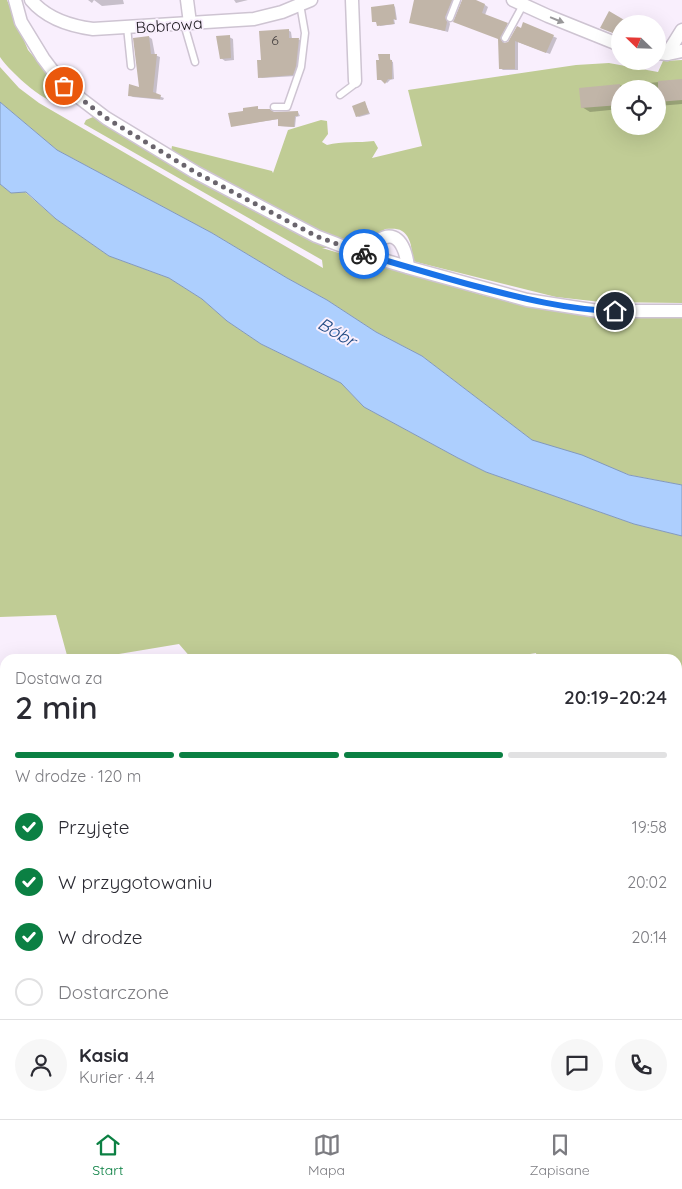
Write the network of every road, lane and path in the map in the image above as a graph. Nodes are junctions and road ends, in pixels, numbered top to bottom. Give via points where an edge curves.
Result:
1 (15, 0) edge
2 (31, 0) edge
3 (187, 0) edge
4 (352, 0) edge
5 (457, 0) edge
6 (305, 2) edge
7 (518, 2) edge
8 (450, 18) dead end
9 (187, 24) junction
10 (127, 27) junction
11 (682, 30) edge
12 (504, 38) dead end
13 (611, 41) edge
14 (666, 48) edge
15 (682, 51) edge
16 (666, 53) edge
17 (195, 62) dead end
18 (131, 66) dead end
19 (356, 81) joint
20 (340, 95) dead end
21 (274, 107) dead end
22 (366, 254) junction
23 (408, 267) junction
24 (682, 311) edge

1 - 22 street via 21,22 64,86 106,118 195,172 316,236
2 - 10 street, Bobrowa via 47,14 79,28
3 - 9 street
4 - 19 street
5 - 8 lane
6 - 9 street, Bobrowa via 254,19
6 - 21 lane via 306,33 301,67 287,107
7 - 12 lane
7 -> 13 street
9 - 10 street, Bobrowa
9 - 17 lane
10 - 18 lane
11 - 14 street
15 - 16 street
19 - 20 lane
22 - 23 street
22 - 23 street via 377,240 394,237 400,241
23 - 24 street via 527,300 598,311

